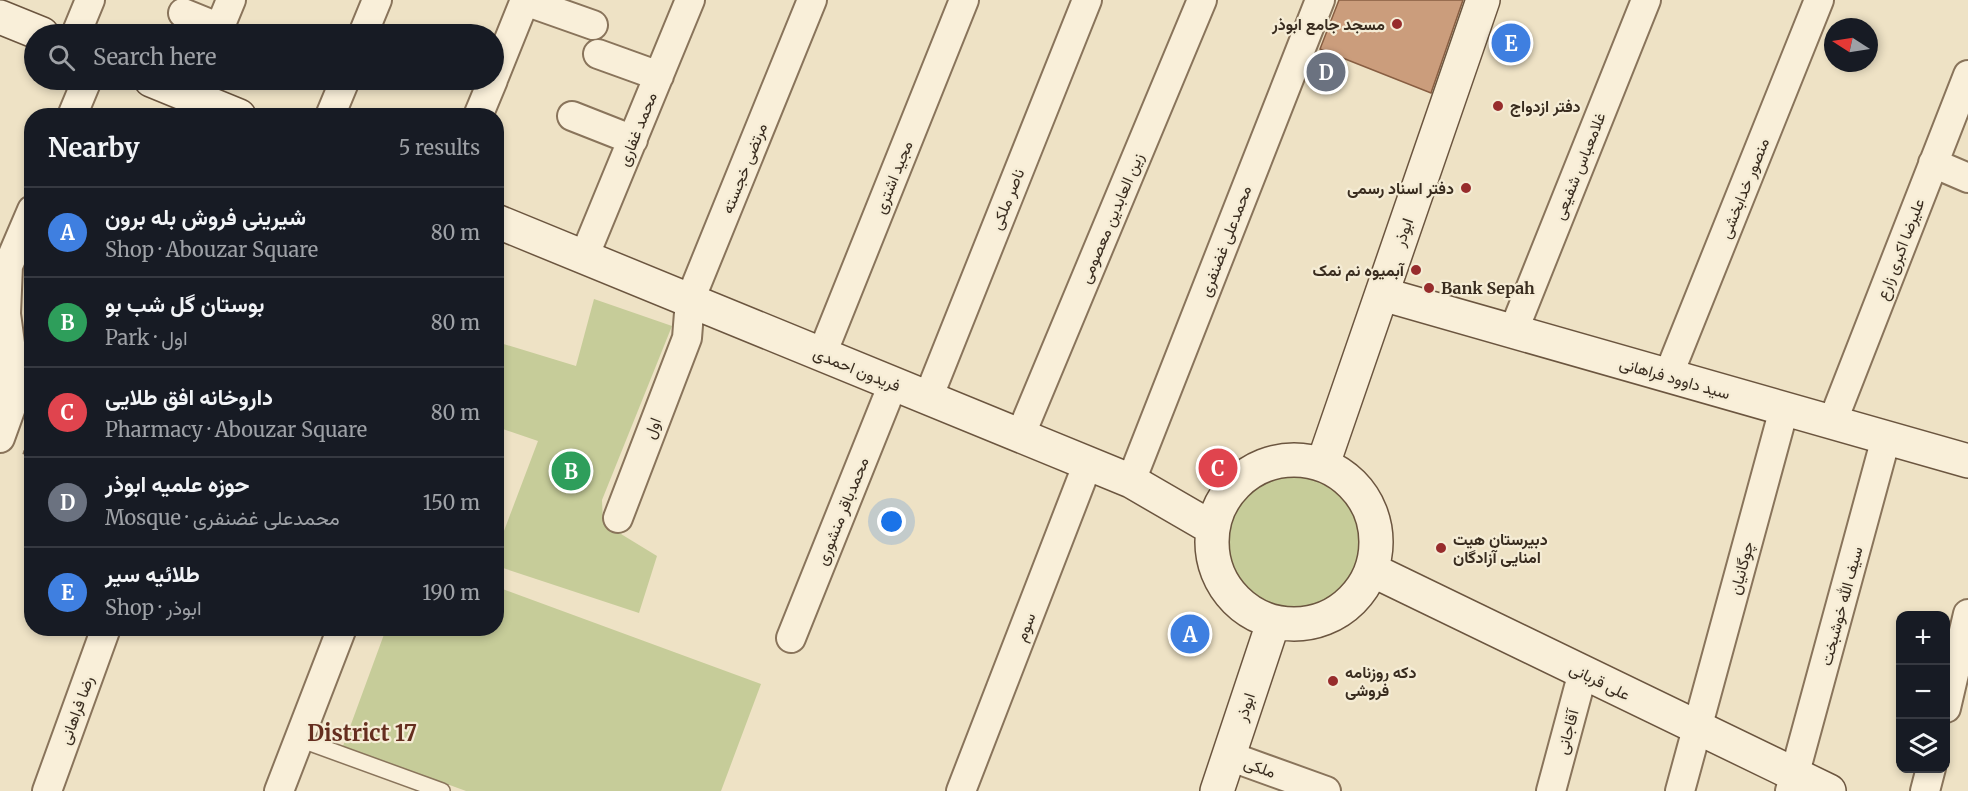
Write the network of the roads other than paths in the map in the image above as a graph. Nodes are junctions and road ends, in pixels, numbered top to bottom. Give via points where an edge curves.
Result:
1 (90, 0) edge
2 (231, 0) edge
3 (377, 0) edge
4 (690, 0) edge
5 (812, 0) edge
6 (964, 0) edge
7 (1087, 0) edge
8 (1202, 0) edge
9 (1320, 0) edge
10 (1483, 0) edge
11 (1646, 0) edge
12 (1819, 0) edge
13 (525, 1) edge
14 (183, 12) dead end
15 (0, 17) edge
16 (80, 24) edge
17 (205, 24) edge
18 (221, 24) edge
19 (367, 24) edge
20 (593, 25) dead end
21 (24, 27) edge
22 (504, 52) edge
23 (598, 54) dead end
24 (1968, 75) edge
25 (659, 76) junction
26 (83, 90) edge
27 (198, 90) edge
28 (341, 90) edge
29 (488, 90) edge
30 (75, 108) edge
31 (226, 108) edge
32 (333, 108) edge
33 (481, 108) edge
34 (572, 116) dead end
35 (633, 140) junction
36 (1933, 163) junction
37 (1968, 178) edge
38 (504, 226) edge
39 (24, 229) edge
40 (584, 257) junction
41 (1382, 294) junction
42 (690, 300) junction
43 (1513, 332) junction
44 (687, 338) joint
45 (822, 354) junction
46 (1668, 376) junction
47 (893, 384) junction
48 (928, 398) junction
49 (1784, 409) junction
50 (1832, 423) junction
51 (1020, 436) junction
52 (0, 438) edge
53 (1886, 438) junction
54 (1968, 461) edge
55 (1088, 463) junction
56 (1323, 464) junction
57 (1131, 481) junction
58 (618, 518) dead end
59 (1212, 528) junction
60 (1372, 570) junction
61 (1968, 614) edge
62 (1273, 623) junction
63 (103, 636) edge
64 (339, 636) edge
65 (791, 638) dead end
66 (1584, 672) junction
67 (1950, 691) edge
68 (1697, 728) junction
69 (299, 739) junction
70 (1229, 756) junction
71 (1930, 773) edge
72 (1793, 783) edge
73 (47, 791) edge
74 (279, 791) edge
75 (442, 791) edge
76 (961, 791) edge
77 (1217, 791) edge
78 (1326, 791) edge
79 (1551, 791) edge
80 (1680, 791) edge
81 (1829, 791) edge
82 (1925, 791) edge

1 - 16 street
2 - 18 street
3 - 19 street
4 - 25 street, محمد غفاری
5 - 42 street, مرتضی خجسته
6 - 45 street, مجید اشتری
7 - 48 street, ناصر ملکی
8 - 51 street, زین العابدین معصومی
9 - 57 street, محمدعلی غضنفری
10 - 41 street, ابوذر
11 - 43 street, غلامعباس شفیعی
12 - 46 street, منصور خدابخشی
13 - 20 street
13 - 22 street
14 - 17 street
15 - 21 street
23 - 25 street
24 - 36 street, علیرضا اکبری زارع
25 - 35 street, محمد غفاری
26 - 30 street
27 - 31 street
28 - 32 street
29 - 33 street
34 - 35 street
35 - 40 street, محمد غفاری
36 - 37 street
36 - 50 street, علیرضا اکبری زارع
38 - 40 street, فریدون احمدی
39 - 52 street via 8,266 6,314 13,402
40 - 42 street, فریدون احمدی
41 - 43 street, سید داوود فراهانی
41 - 56 street, ابوذر
42 - 44 street, مرتضی خجسته
42 - 45 street, فریدون احمدی
43 - 46 street, سید داوود فراهانی
44 - 58 street, اول
45 - 47 street, فریدون احمدی
46 - 49 street, سید داوود فراهانی
47 - 48 street, فریدون احمدی
47 - 65 street, محمدباقر منشوری
48 - 51 street, فریدون احمدی
49 - 50 street, سید داوود فراهانی
49 - 68 street, چوگانیان
50 - 53 street, سید داوود فراهانی
51 - 55 street, فریدون احمدی
53 - 54 street, سید داوود فراهانی
53 - 72 street, سیف الله خوشبخت
55 - 57 street, فریدون احمدی
55 - 76 street, سوم
56 - 59 street via 1299,459 1275,461 1253,470 1224,499
56 - 60 street via 1346,477 1363,496 1374,519 1377,545
57 - 59 street, فریدون احمدی
59 - 62 street via 1216,568 1232,597 1250,613
60 - 62 street via 1342,610 1321,621
60 - 66 street, علی قربانی
61 - 67 street
62 - 70 street, ابوذر
63 - 73 street, رضا فراهانی
64 - 69 street
66 - 68 street, علی قربانی
66 - 79 street, آقاجانی
68 - 72 street, علی قربانی
68 - 80 street, چوگانیان
69 - 74 street
69 - 75 lane
70 - 77 street, ابوذر
70 - 78 street, ملکی
71 - 82 street
72 - 81 street, علی قربانی

